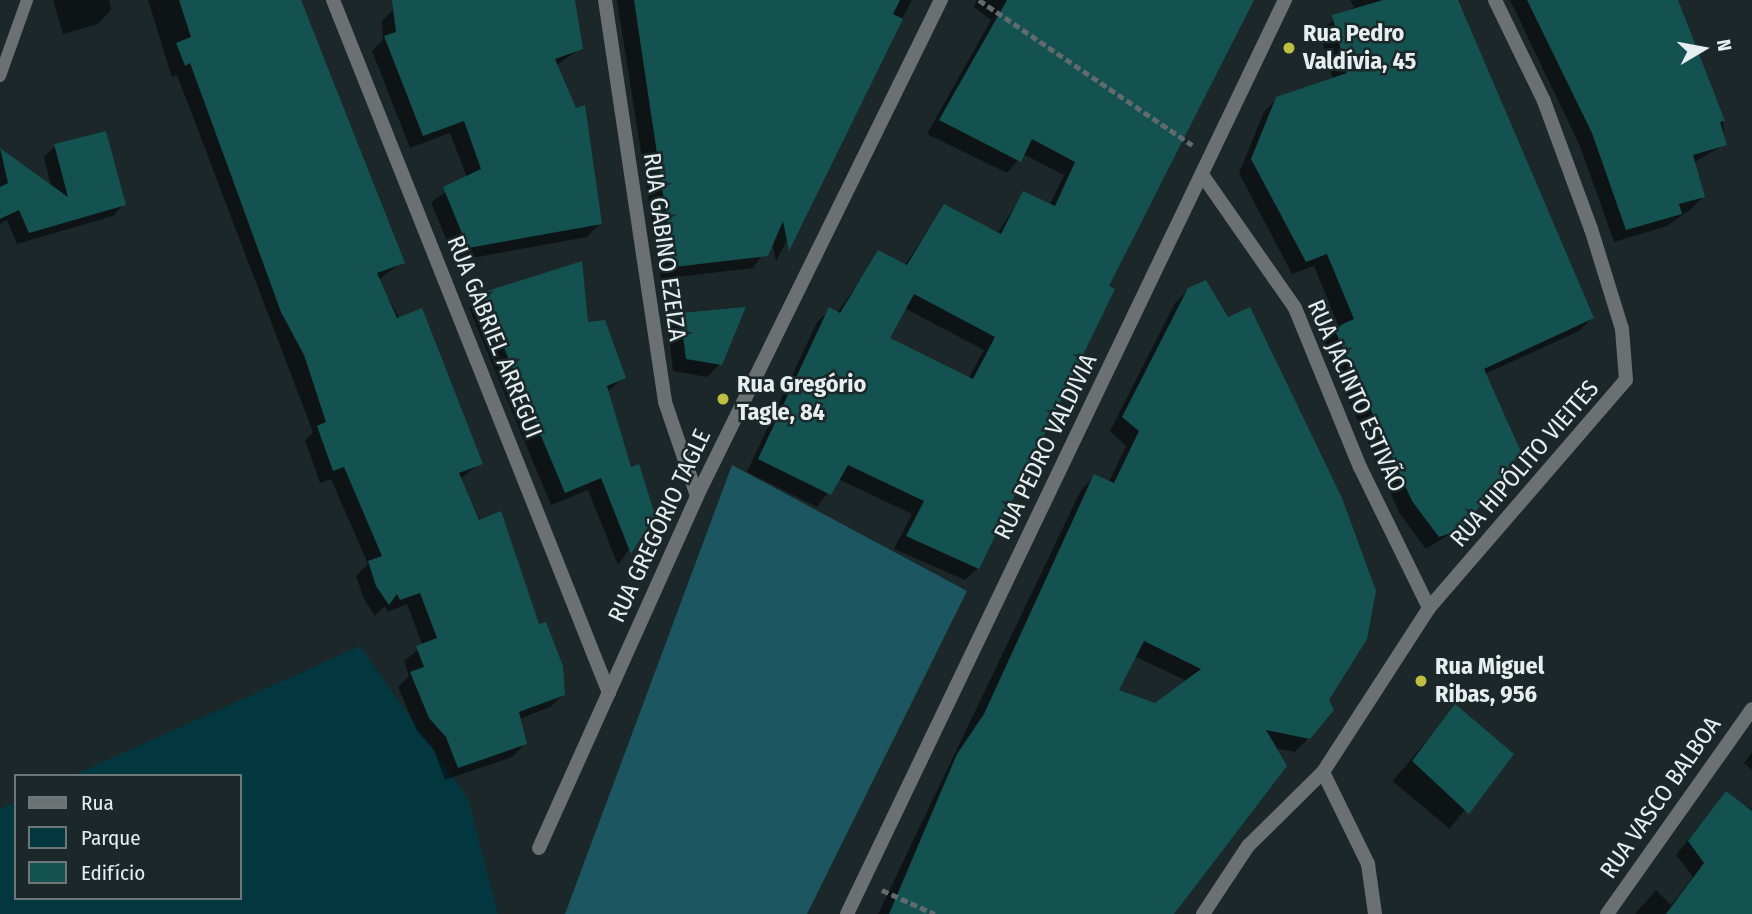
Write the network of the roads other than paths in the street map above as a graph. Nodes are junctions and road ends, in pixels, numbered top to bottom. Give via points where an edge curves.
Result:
1 (27, 0) edge
2 (333, 0) edge
3 (605, 0) edge
4 (941, 0) edge
5 (1285, 0) edge
6 (1495, 0) edge
7 (0, 76) edge
8 (1203, 176) junction
9 (697, 496) junction
10 (1429, 608) junction
11 (609, 692) junction
12 (1752, 709) edge
13 (1323, 772) junction
14 (539, 848) dead end
15 (847, 914) edge
16 (1203, 914) edge
17 (1375, 914) edge
18 (1607, 914) edge

1 - 7 lane
2 - 11 street, RUA GABRIEL ARREGUI
3 - 9 street, RUA GABINO EZEIZA via 665,402
4 - 9 street, RUA GREGÓRIO TAGLE
5 - 8 street, RUA PEDRO VALDIVIA
6 - 10 street, RUA HIPÓLITO VIEITES via 1544,101 1591,229 1622,329 1626,380
8 - 10 street, RUA JACINTO ESTIVÃO via 1295,309 1360,467
8 - 15 street, RUA PEDRO VALDIVIA
9 - 11 street, RUA GREGÓRIO TAGLE
10 - 13 street, RUA HIPÓLITO VIEITES
11 - 14 street, RUA GREGÓRIO TAGLE
12 - 18 street, RUA VASCO BALBOA
13 - 16 street, RUA HIPÓLITO VIEITES via 1248,846
13 - 17 street via 1368,864

